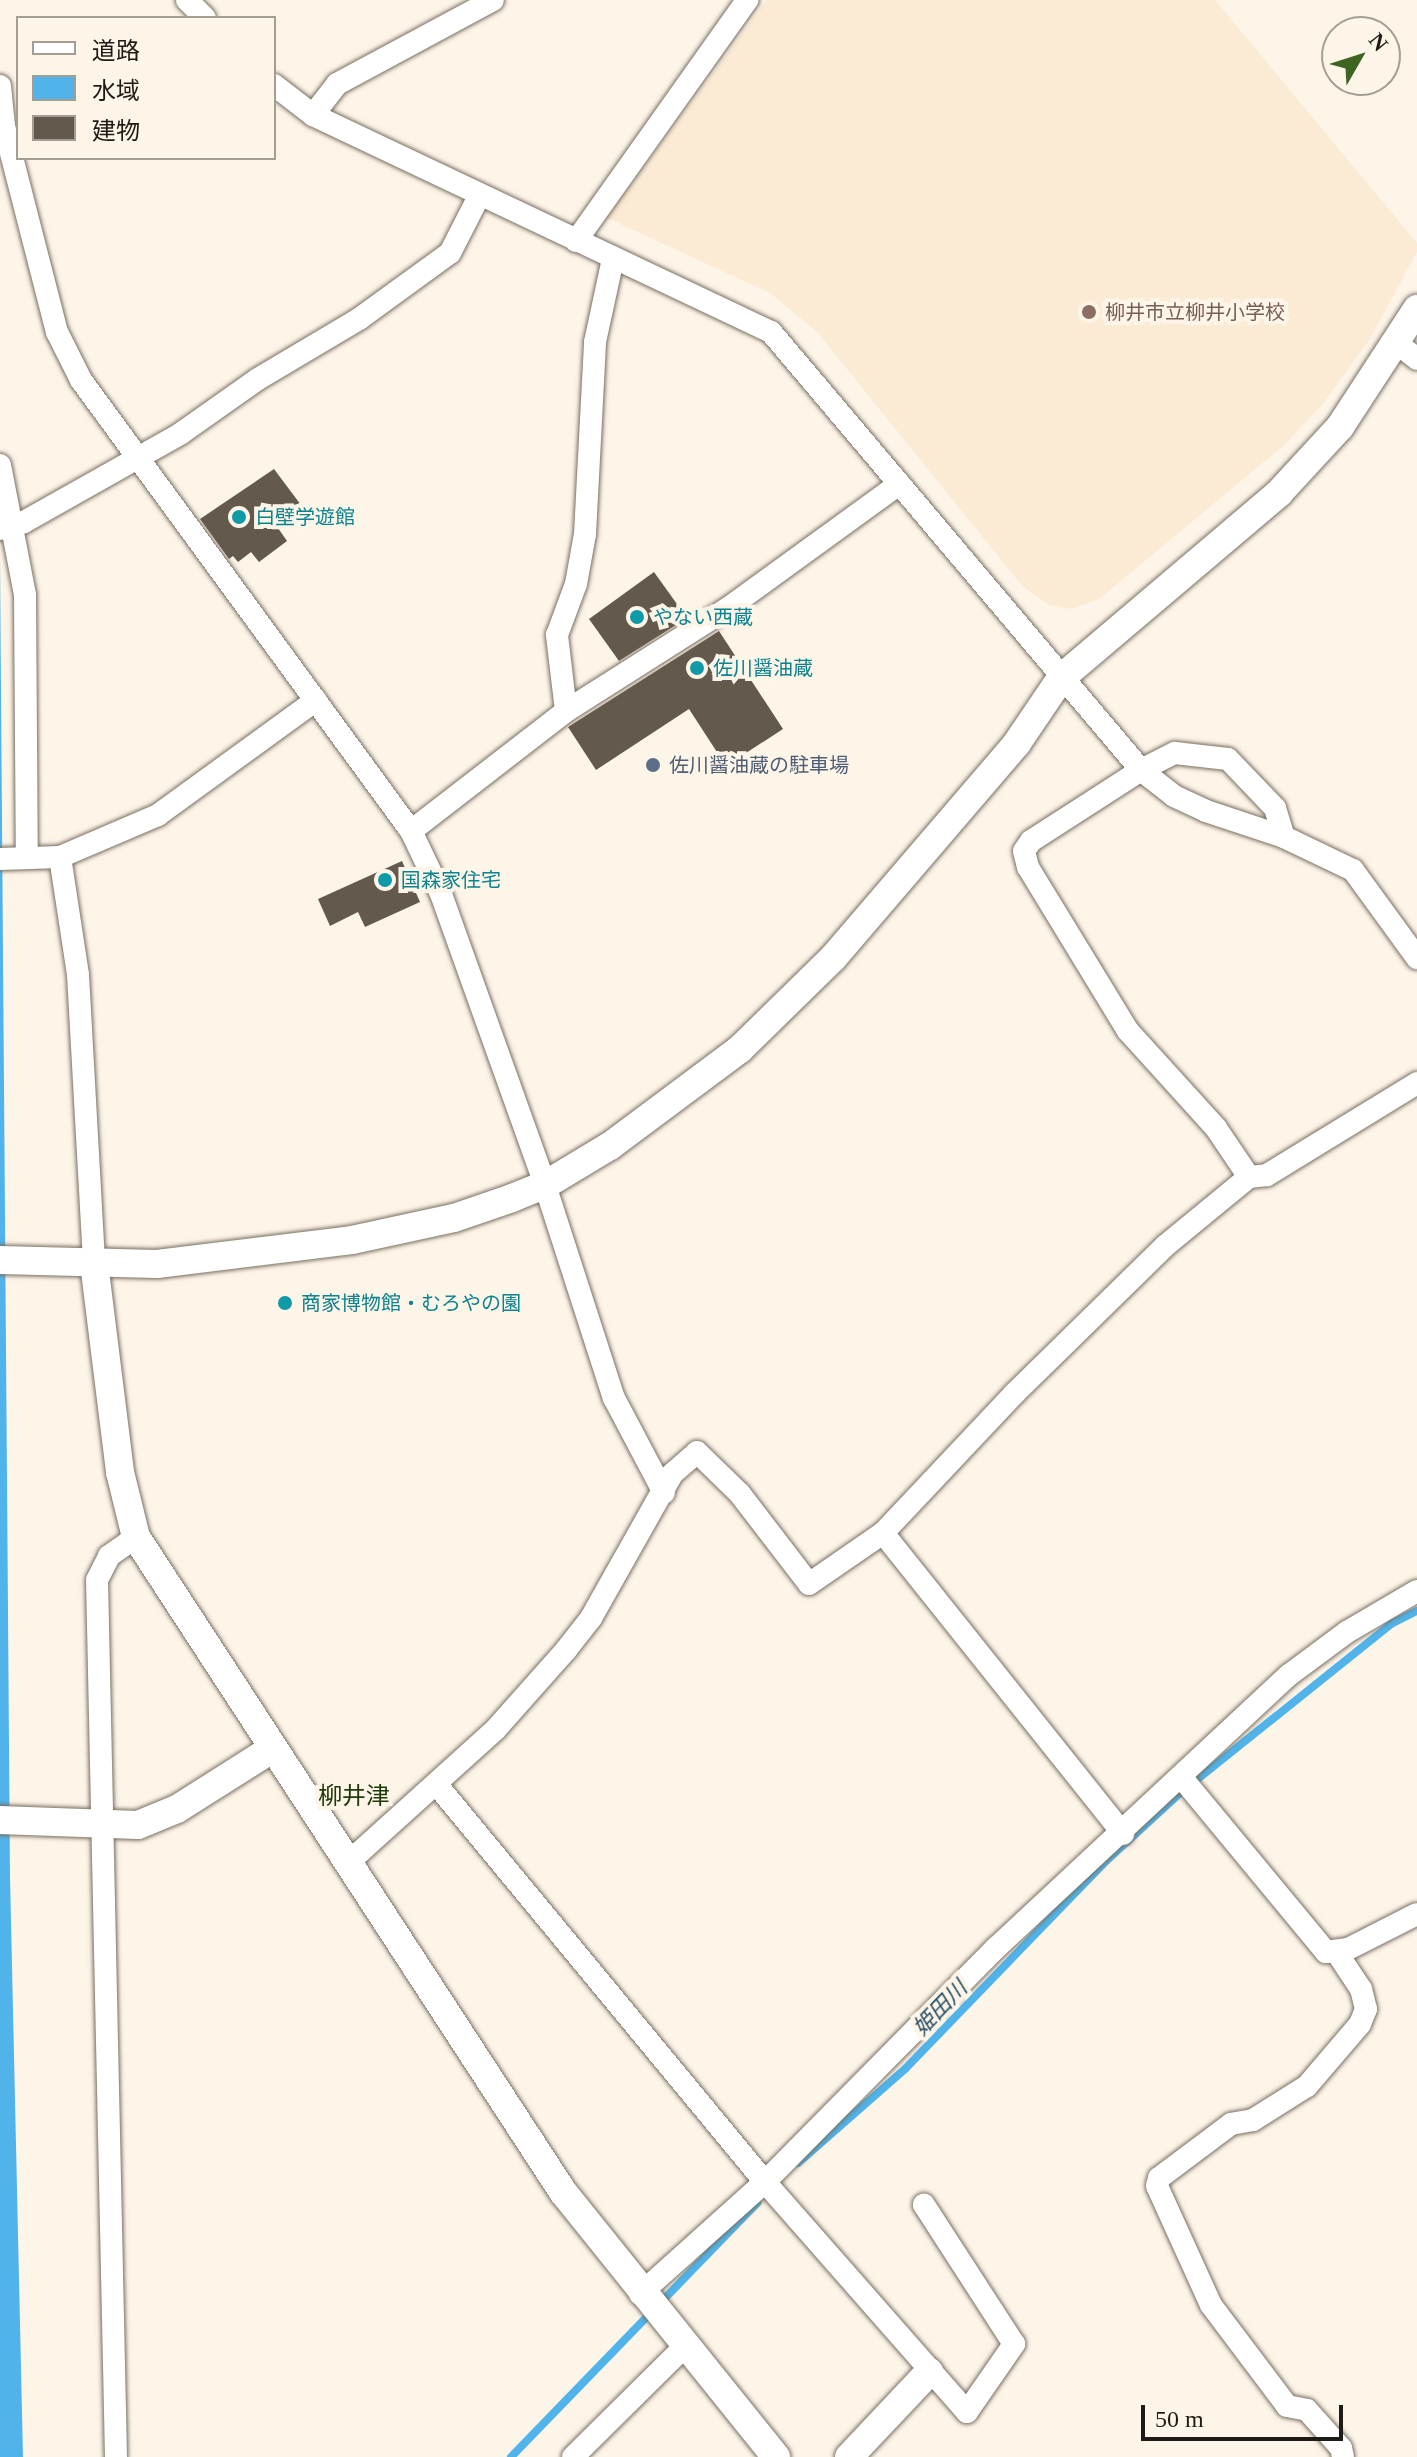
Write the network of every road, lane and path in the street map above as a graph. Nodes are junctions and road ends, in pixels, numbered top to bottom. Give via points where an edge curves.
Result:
1 (187, 0) edge
2 (493, 0) edge
3 (747, 0) edge
4 (203, 16) edge
5 (0, 86) edge
6 (276, 87) edge
7 (313, 115) junction
8 (479, 196) junction
9 (576, 241) junction
10 (613, 259) junction
11 (1417, 309) edge
12 (1407, 352) edge
13 (137, 456) junction
14 (0, 465) edge
15 (899, 484) junction
16 (6, 528) edge
17 (1061, 678) junction
18 (316, 700) junction
19 (566, 711) junction
20 (1141, 770) junction
21 (411, 831) junction
22 (1284, 837) junction
23 (60, 857) junction
24 (11, 858) edge
25 (1417, 958) edge
26 (1417, 1083) edge
27 (1249, 1177) junction
28 (545, 1185) junction
29 (0, 1260) edge
30 (94, 1263) junction
31 (664, 1493) junction
32 (883, 1533) junction
33 (136, 1537) junction
34 (1417, 1591) edge
35 (272, 1749) junction
36 (1182, 1778) junction
37 (437, 1785) junction
38 (0, 1820) edge
39 (101, 1827) junction
40 (1123, 1834) junction
41 (351, 1860) junction
42 (1417, 1914) edge
43 (1337, 1953) junction
44 (765, 2182) junction
45 (924, 2205) dead end
46 (649, 2305) junction
47 (684, 2347) junction
48 (929, 2372) junction
49 (116, 2457) edge
50 (573, 2457) edge
51 (776, 2457) edge
52 (849, 2457) edge
53 (1343, 2457) edge

1 - 4 street
2 - 7 street via 337,84
3 - 9 street
5 - 13 street via 7,139 57,332 81,380
6 - 7 street
7 - 8 street
8 - 9 street
8 - 13 street via 450,253 359,319
9 - 10 street
10 - 15 street via 771,332
10 - 19 street via 595,342 585,534 576,584 557,635
11 - 12 street
12 - 17 street via 1279,493
13 - 16 street
13 - 18 street
14 - 16 street
15 - 17 street
15 - 19 street via 727,609
16 - 24 street via 25,595
17 - 20 street
17 - 28 street via 1017,743 833,958 740,1049 669,1106
18 - 21 street
18 - 23 street via 158,815
19 - 21 street
20 - 22 street via 1174,796 1206,811
20 - 22 street via 1175,753 1228,759 1275,808
20 - 27 street via 1031,841 1024,851 1028,867 1128,1031 1216,1128
21 - 28 street via 441,894
22 - 25 street via 1353,870
23 - 24 street
23 - 30 street via 78,975
26 - 27 street via 1267,1175
27 - 32 street via 1165,1246
28 - 30 street via 454,1218 352,1240 157,1264
28 - 31 street via 614,1398
29 - 30 street
30 - 33 street via 120,1472
31 - 32 street via 672,1474 697,1452 740,1494 809,1584
31 - 37 street via 591,1618 495,1730
32 - 40 street
33 - 35 street
33 - 39 street via 109,1556 97,1580
34 - 36 street via 1347,1632 1289,1675
35 - 39 street via 177,1809 138,1825
35 - 41 street
36 - 40 street
36 - 43 street via 1315,1944
37 - 41 street
37 - 44 street
38 - 39 street
39 - 49 street
40 - 44 street via 996,1948
41 - 46 street via 530,2142
42 - 43 street
43 - 53 street via 1361,1989 1366,2009 1360,2024 1307,2086 1253,2120 1231,2124 1159,2178 1157,2186 1211,2305 1287,2406 1307,2410
44 - 46 street
44 - 48 street
45 - 48 street via 1014,2344 967,2412
46 - 47 street
47 - 50 street
47 - 51 street
48 - 52 street

